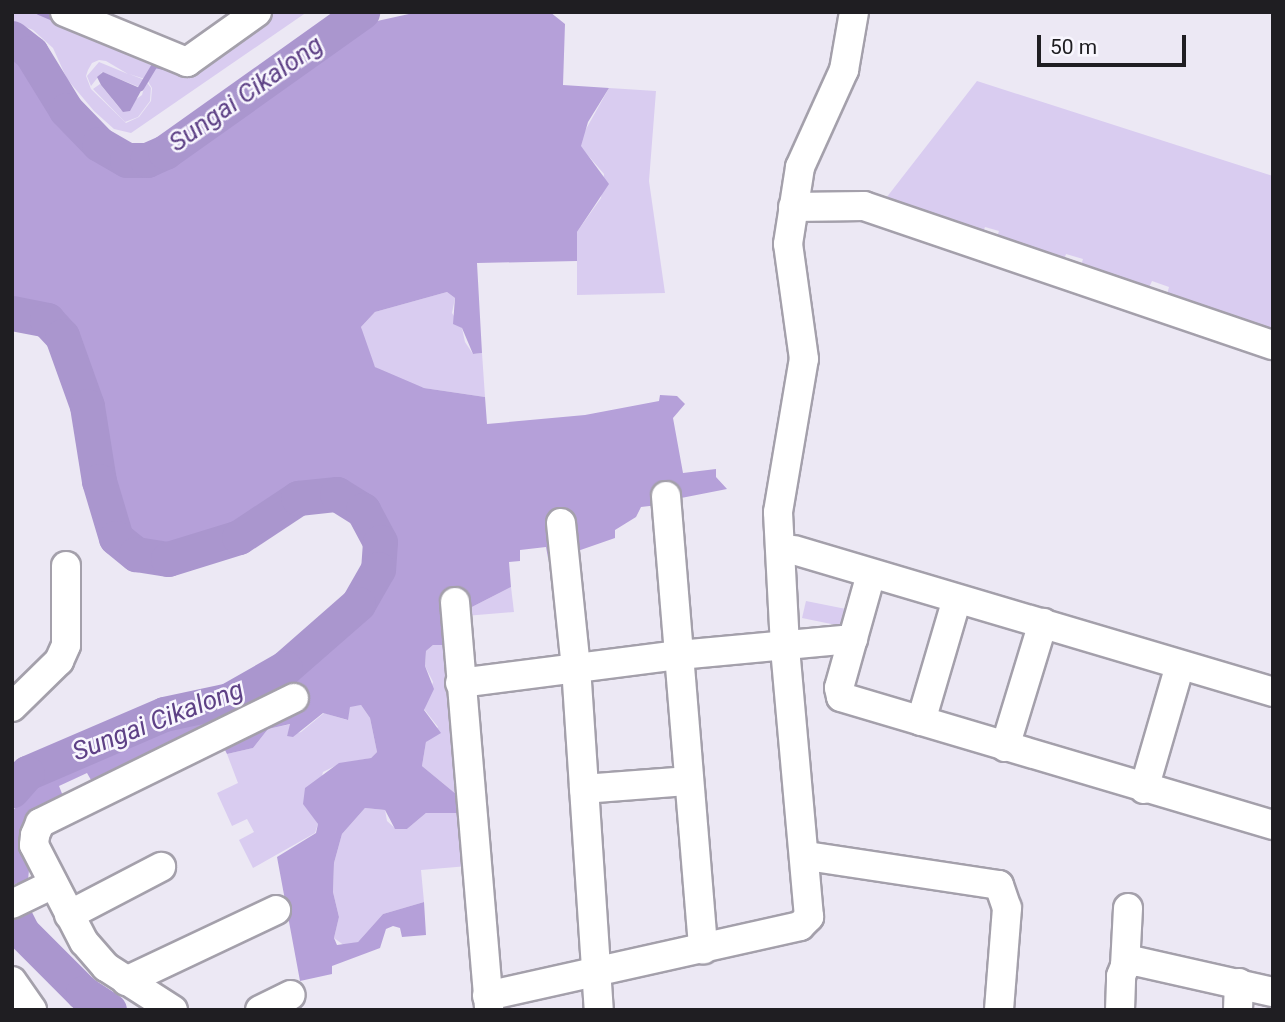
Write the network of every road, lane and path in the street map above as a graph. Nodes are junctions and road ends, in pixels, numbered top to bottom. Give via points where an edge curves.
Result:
1 (65, 12) edge
2 (257, 12) edge
3 (854, 12) edge
4 (793, 207) junction
5 (1273, 345) edge
6 (666, 496) dead end
7 (561, 523) dead end
8 (794, 550) dead end
9 (66, 565) dead end
10 (871, 574) junction
11 (957, 598) junction
12 (455, 602) dead end
13 (1043, 623) junction
14 (853, 639) junction
15 (785, 646) junction
16 (679, 655) junction
17 (1180, 666) junction
18 (576, 667) junction
19 (460, 683) junction
20 (1273, 692) edge
21 (294, 698) dead end
22 (12, 707) edge
23 (921, 721) junction
24 (1005, 747) junction
25 (689, 781) junction
26 (584, 789) junction
27 (1144, 789) junction
28 (1273, 825) edge
29 (807, 856) junction
30 (161, 867) dead end
31 (33, 894) edge
32 (1128, 908) dead end
33 (276, 910) dead end
34 (69, 915) junction
35 (702, 949) junction
36 (1125, 966) junction
37 (595, 972) junction
38 (12, 981) edge
39 (126, 981) junction
40 (1273, 992) edge
41 (291, 995) dead end
42 (1238, 996) edge
43 (488, 1003) edge
44 (32, 1010) edge
45 (173, 1010) edge
46 (260, 1010) edge
47 (599, 1010) edge
48 (999, 1010) edge
49 (1120, 1010) edge

1 - 2 street via 187,62
3 - 4 street via 844,70 800,167
4 - 5 street via 864,206
4 - 15 street via 788,244 804,359 779,512
6 - 16 street
7 - 18 street
8 - 10 street
9 - 22 street via 66,645 59,661
10 - 11 street
10 - 14 street
11 - 13 street
11 - 23 street
12 - 19 street
13 - 17 street
13 - 24 street
14 - 15 street
14 - 23 street via 839,695
15 - 16 street
15 - 29 street
16 - 18 street
16 - 25 street
17 - 20 street
17 - 27 street
18 - 19 street
18 - 26 street
19 - 43 street
21 - 31 street via 40,822 34,845
23 - 24 street
24 - 27 street
25 - 26 street
25 - 35 street
26 - 37 street
27 - 28 street
29 - 35 street via 807,923
29 - 48 street via 999,885 1007,908
30 - 34 street
31 - 34 street
32 - 36 street
33 - 39 street
34 - 39 street via 99,959
35 - 37 street
36 - 42 street via 1135,961
36 - 49 street
37 - 43 street
37 - 47 street
38 - 44 street
39 - 45 street
40 - 42 street
41 - 46 street

